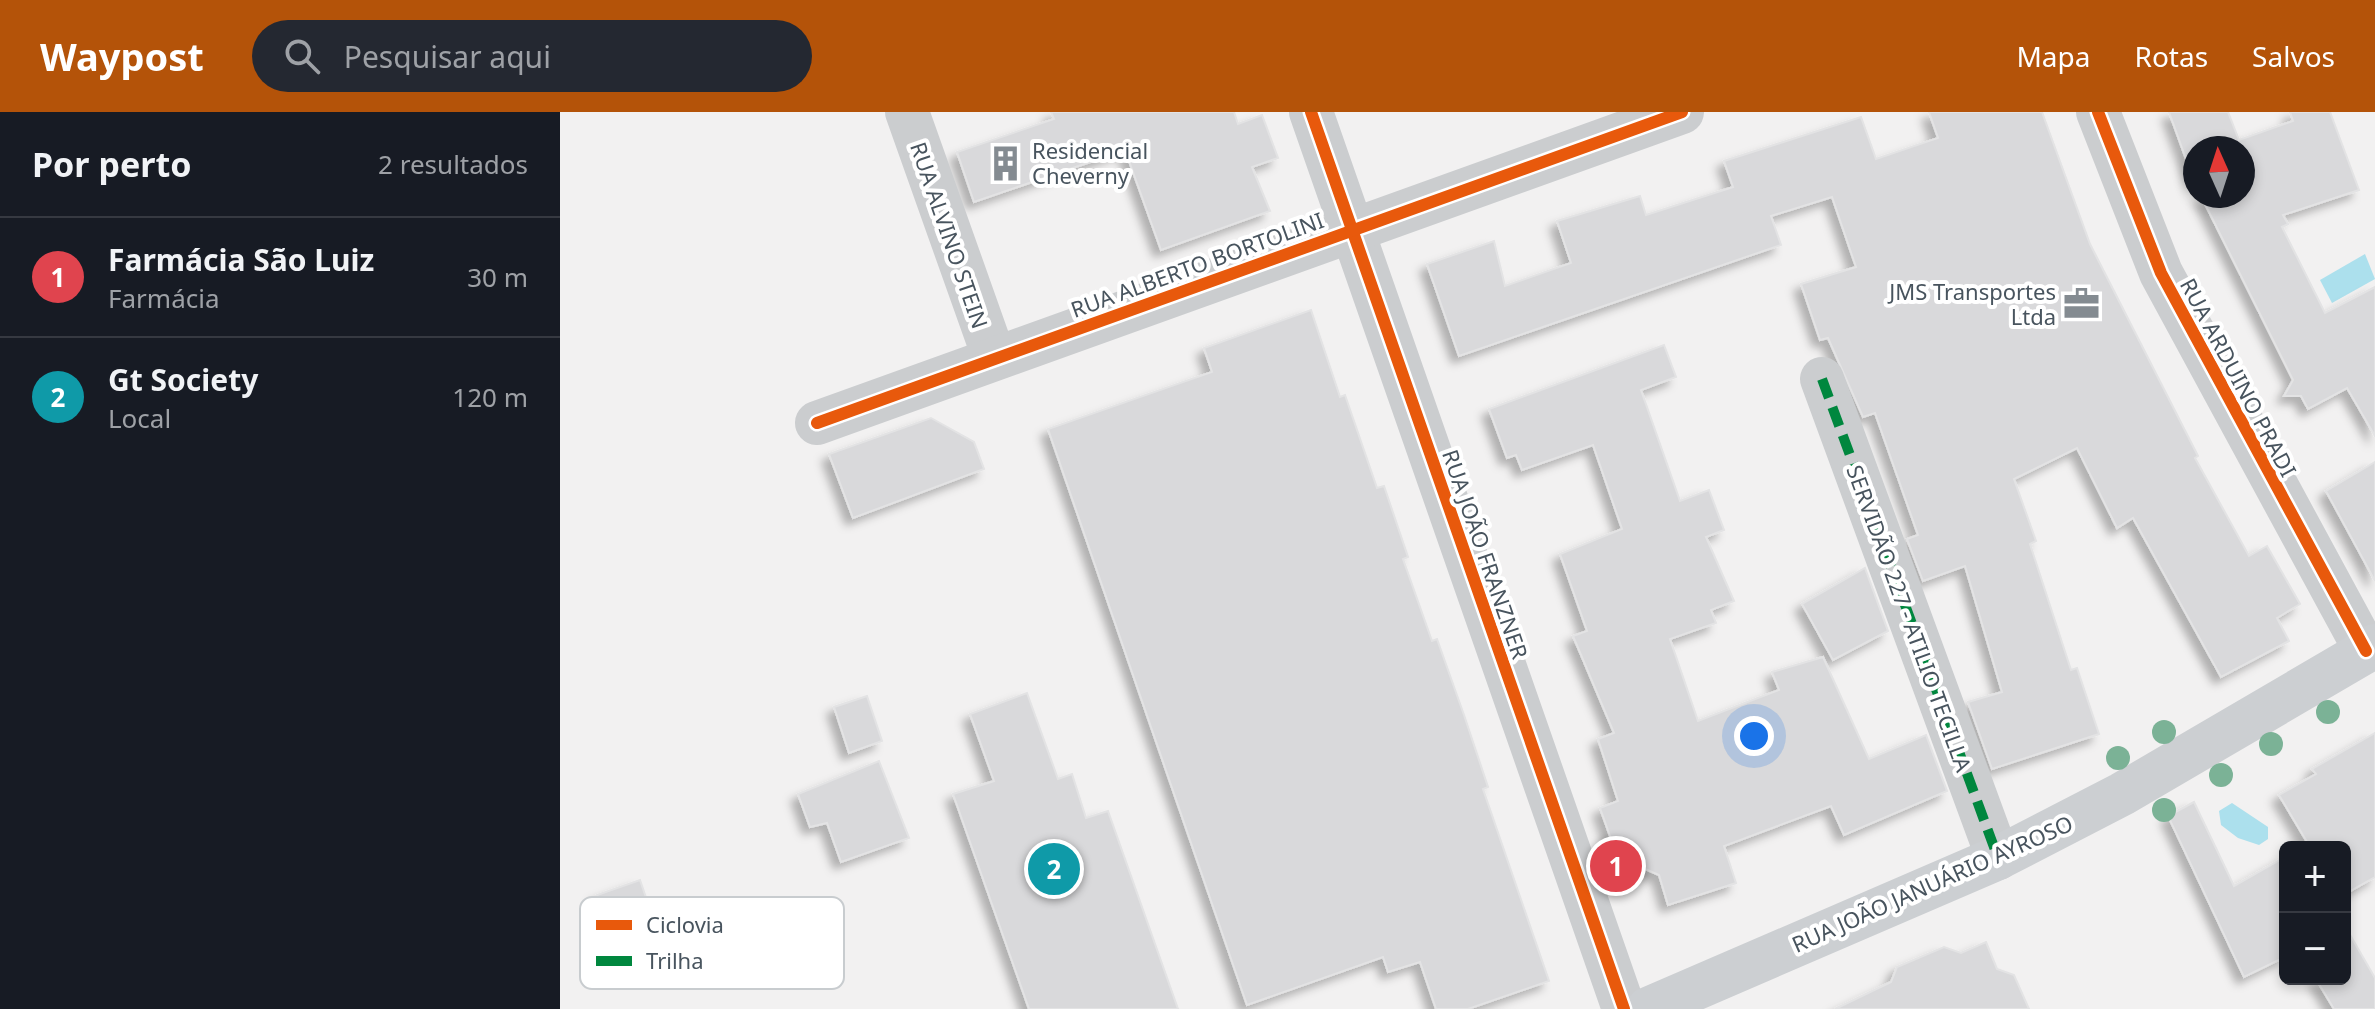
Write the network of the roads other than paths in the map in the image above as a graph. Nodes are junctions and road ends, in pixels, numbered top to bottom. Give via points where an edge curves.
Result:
1 (907, 112) edge
2 (1311, 112) edge
3 (1682, 112) edge
4 (2098, 112) edge
5 (1352, 230) junction
6 (994, 357) junction
7 (1822, 379) dead end
8 (817, 423) dead end
9 (2370, 649) edge
10 (1998, 858) junction
11 (1624, 1009) edge
12 (1648, 1009) edge

1 - 6 street, RUA ALVINO STEIN
2 - 5 street, RUA JOÃO FRANZNER
3 - 5 street, RUA ALBERTO BORTOLINI
4 - 9 street, RUA ARDUINO PRADI via 2161,273
5 - 6 street, RUA ALBERTO BORTOLINI
5 - 11 street, RUA JOÃO FRANZNER
6 - 8 street, RUA ALBERTO BORTOLINI
7 - 10 street, SERVIDÃO 227 - ATILIO TECILLA
9 - 10 main road, RUA JOÃO JANUÁRIO AYROSO via 2122,794
10 - 12 main road, RUA JOÃO JANUÁRIO AYROSO

